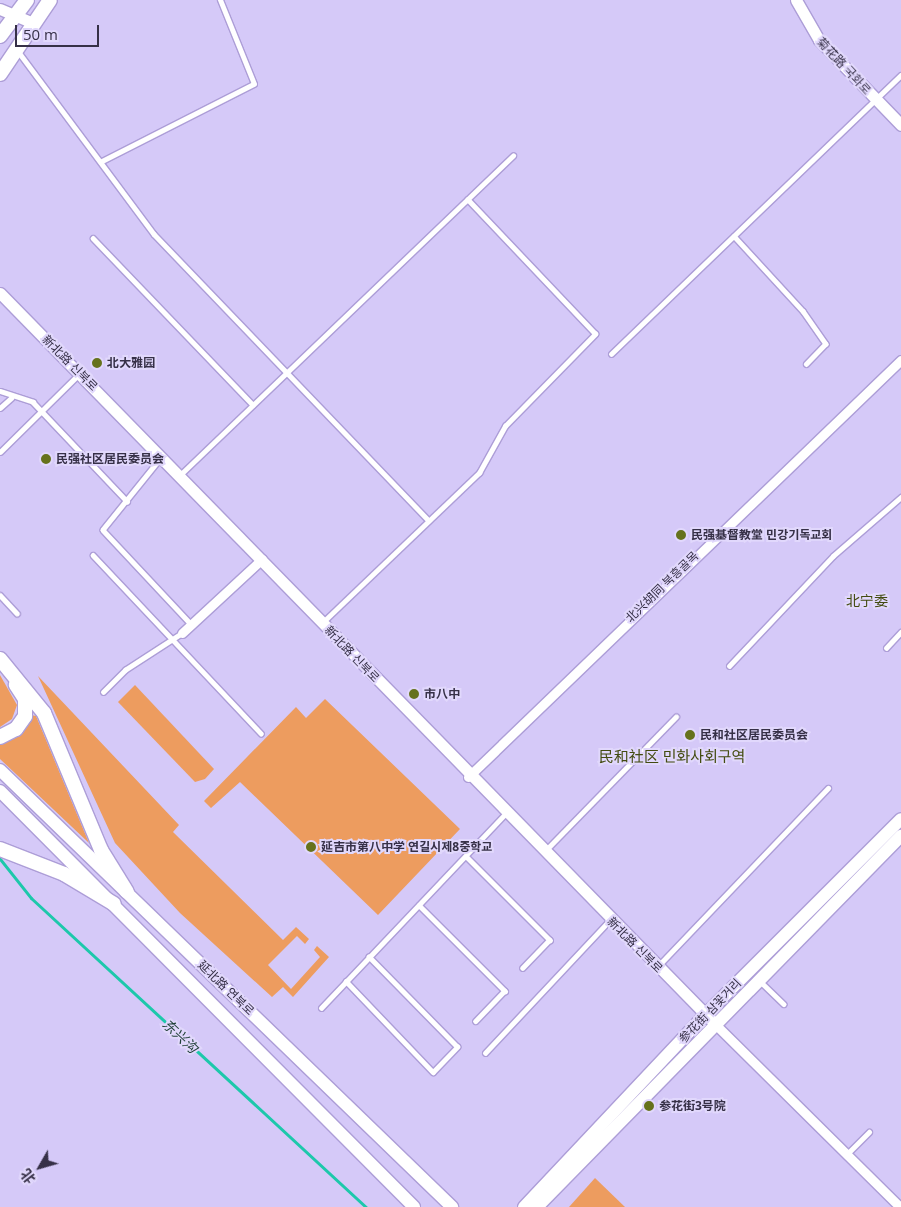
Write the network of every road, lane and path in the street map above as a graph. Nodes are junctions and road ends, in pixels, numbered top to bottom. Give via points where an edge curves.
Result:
1 (26, 0) edge
2 (50, 0) edge
3 (220, 0) edge
4 (796, 0) edge
5 (0, 9) edge
6 (14, 16) junction
7 (31, 22) junction
8 (0, 36) edge
9 (16, 47) junction
10 (0, 74) edge
11 (901, 75) edge
12 (876, 100) junction
13 (901, 126) edge
14 (513, 156) dead end
15 (102, 161) junction
16 (468, 200) junction
17 (734, 236) junction
18 (93, 238) dead end
19 (0, 293) edge
20 (611, 354) dead end
21 (901, 360) edge
22 (807, 364) dead end
23 (289, 370) junction
24 (80, 373) junction
25 (0, 391) edge
26 (11, 398) junction
27 (253, 405) junction
28 (0, 408) edge
29 (42, 411) junction
30 (0, 451) edge
31 (163, 456) junction
32 (181, 474) junction
33 (901, 497) edge
34 (127, 501) junction
35 (429, 521) junction
36 (93, 555) dead end
37 (262, 559) junction
38 (0, 595) edge
39 (17, 613) dead end
40 (322, 623) junction
41 (192, 624) junction
42 (901, 632) edge
43 (182, 633) joint
44 (174, 640) junction
45 (886, 648) dead end
46 (0, 659) edge
47 (729, 666) dead end
48 (0, 667) edge
49 (103, 692) dead end
50 (676, 717) dead end
51 (261, 733) dead end
52 (0, 737) edge
53 (0, 770) edge
54 (468, 777) junction
55 (828, 788) dead end
56 (0, 791) edge
57 (505, 814) junction
58 (901, 819) edge
59 (901, 836) edge
60 (1, 850) edge
61 (544, 853) junction
62 (466, 856) junction
63 (127, 892) junction
64 (114, 904) junction
65 (419, 905) junction
66 (610, 920) junction
67 (369, 957) junction
68 (657, 967) junction
69 (523, 968) dead end
70 (758, 979) junction
71 (346, 981) junction
72 (784, 1004) dead end
73 (321, 1008) dead end
74 (710, 1019) junction
75 (476, 1021) dead end
76 (485, 1053) dead end
77 (869, 1132) dead end
78 (846, 1154) junction
79 (414, 1207) edge
80 (452, 1207) edge
81 (524, 1207) edge
82 (537, 1207) edge
83 (900, 1207) edge

1 - 6 main road
2 - 7 main road
3 - 15 lane via 254,84
4 - 12 street, 菊花路 국화로 via 819,40
5 - 6 street
6 - 7 street
6 - 8 main road
7 - 9 main road
9 - 10 main road
9 - 15 lane
11 - 12 lane
12 - 13 street, 菊花路 국화로
12 - 17 lane
14 - 16 lane
15 - 23 lane via 154,234
16 - 23 lane
16 - 35 lane via 595,334 505,426 480,473
17 - 20 lane
17 - 22 lane via 803,311 826,344
18 - 27 lane
19 - 24 street, 新北路 신북로
21 - 54 street, 北兴胡同 북흥골목
23 - 27 lane
23 - 35 lane
24 - 29 lane
24 - 31 street, 新北路 신북로
25 - 26 lane
26 - 28 lane
26 - 29 lane via 33,402
27 - 32 lane
29 - 30 lane
29 - 34 lane
31 - 32 street, 新北路 신북로
31 - 34 lane
32 - 37 street, 新北路 신북로
33 - 47 lane via 833,556
34 - 41 lane via 103,530
35 - 40 lane
36 - 44 lane
37 - 40 street, 新北路 신북로
37 - 41 street
38 - 39 lane
40 - 54 street, 新北路 신북로
41 - 43 street
42 - 45 lane
43 - 44 lane
44 - 49 lane via 125,670
44 - 51 lane
46 - 63 main road via 44,713 101,850
48 - 52 main road via 23,695 25,716 16,729
50 - 61 lane
53 - 63 main road, 延北路 연북로
54 - 57 street, 新北路 신북로
55 - 68 lane
56 - 64 main road, 延北路 연북로
57 - 61 street, 新北路 신북로
57 - 62 lane
58 - 74 main road, 参花街 삼꽃거리
59 - 70 main road, 参花街 삼꽃거리
60 - 64 main road via 64,874
61 - 66 street, 新北路 신북로
62 - 65 lane
62 - 69 lane via 550,940
63 - 80 main road, 延北路 연북로
64 - 79 main road, 延北路 연북로
65 - 67 lane
65 - 75 lane via 505,991
66 - 68 street, 新北路 신북로
66 - 76 lane
67 - 71 lane
67 - 71 lane via 457,1047 433,1072
68 - 74 street, 新北路 신북로
70 - 72 lane
70 - 74 main road, 参花街 삼꽃거리
71 - 73 lane
74 - 78 street
74 - 81 main road, 参花街 삼꽃거리
74 - 82 main road, 参花街 삼꽃거리
77 - 78 lane
78 - 83 street

